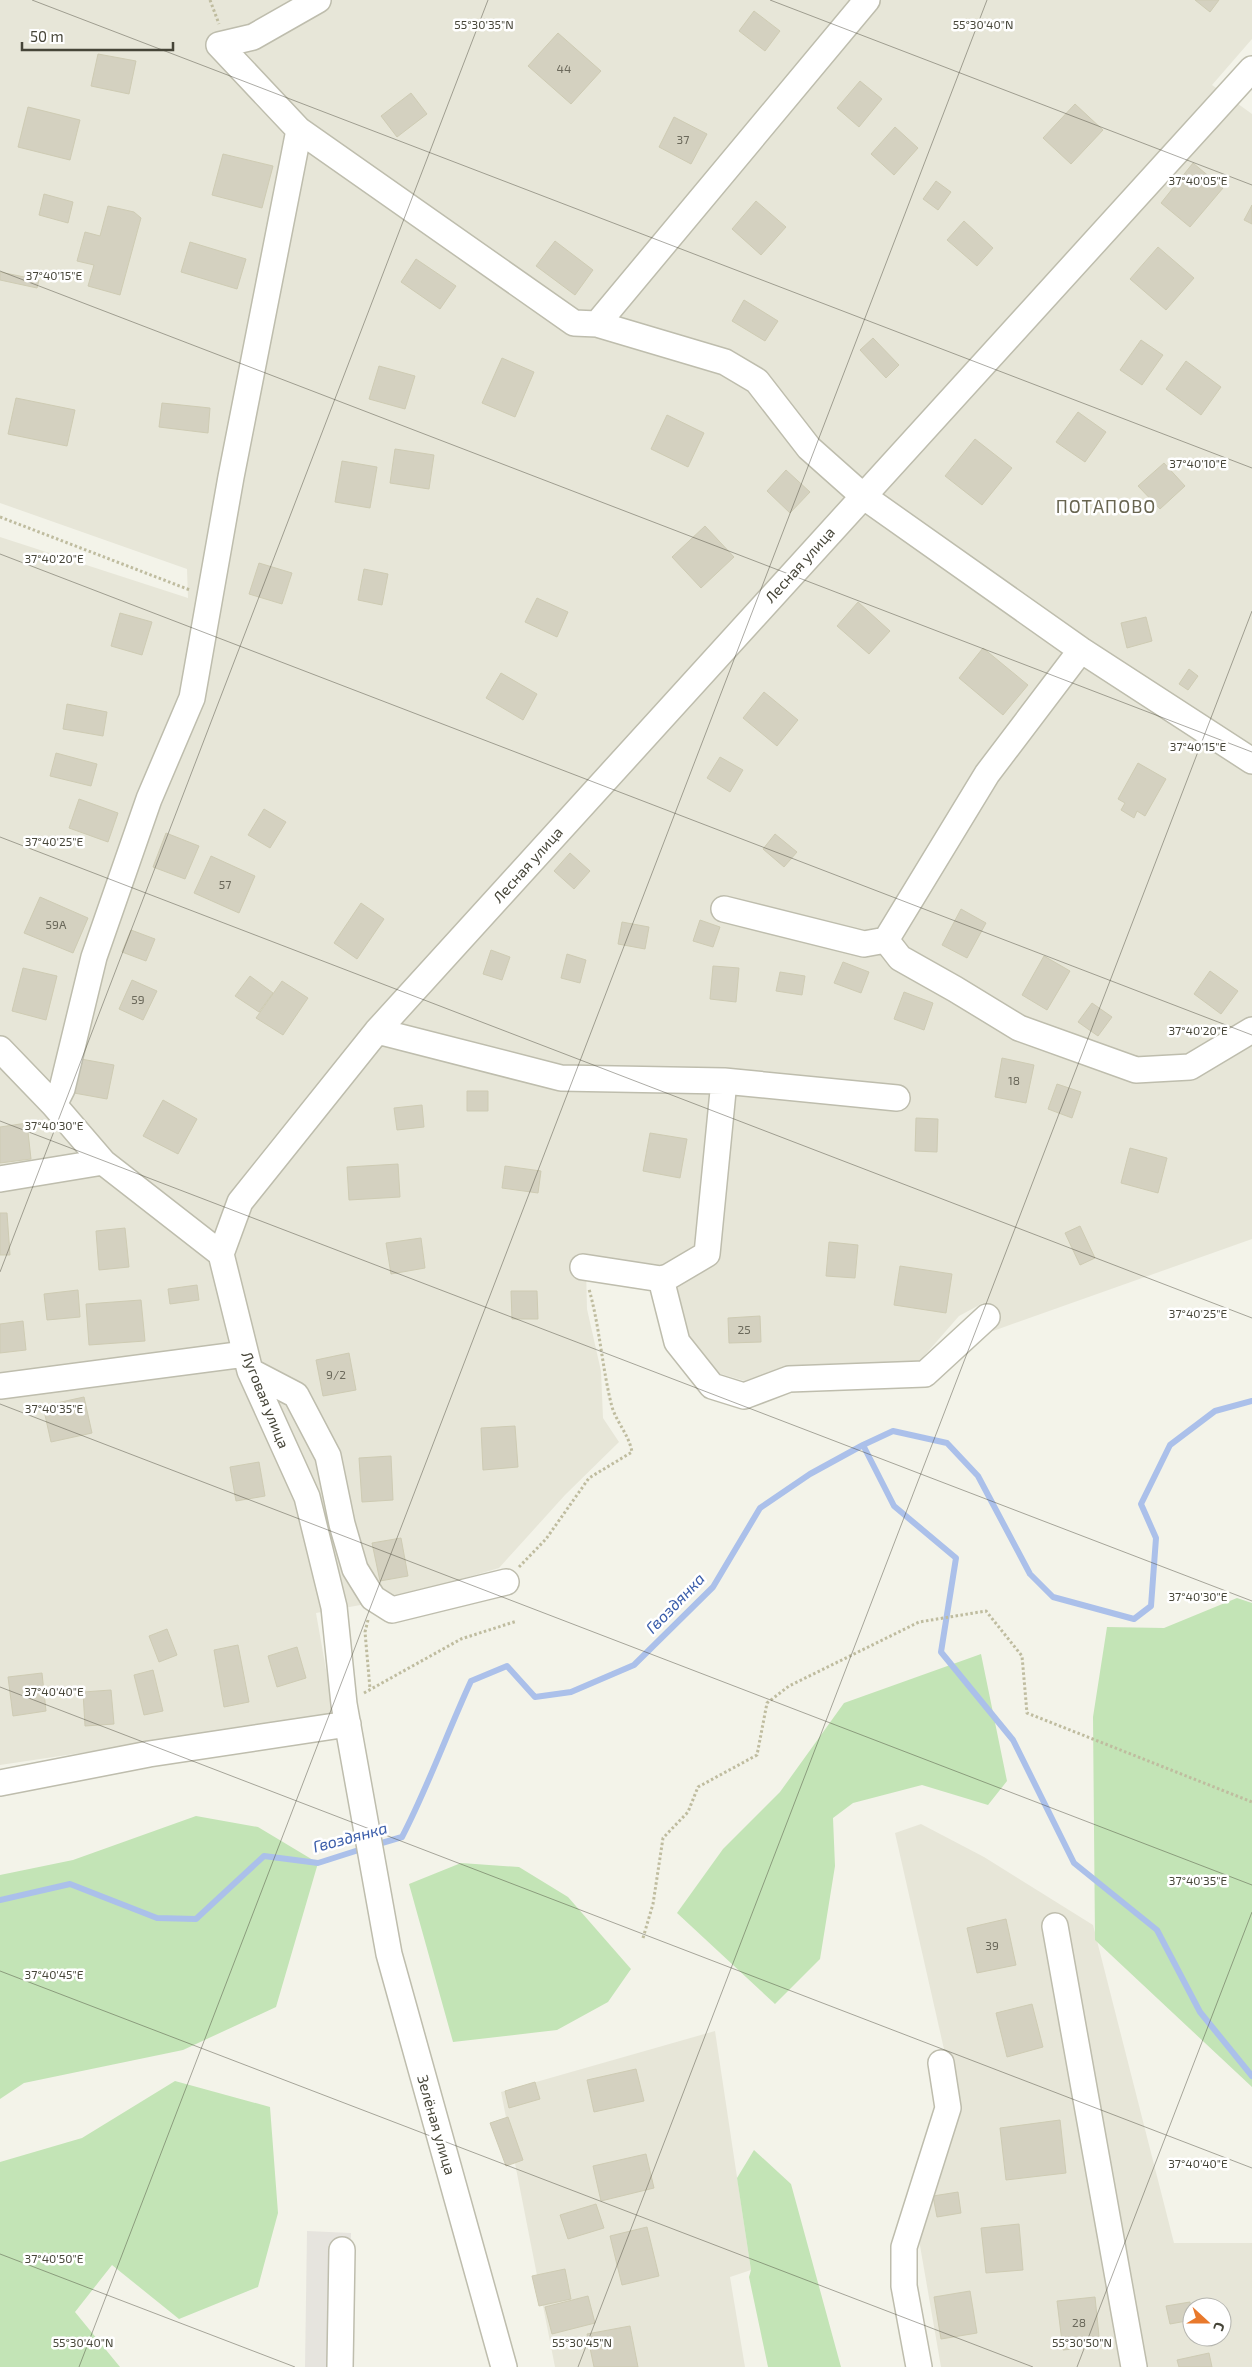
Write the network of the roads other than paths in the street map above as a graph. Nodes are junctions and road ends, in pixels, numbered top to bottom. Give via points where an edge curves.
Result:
1 (318, 0) edge
2 (867, 0) edge
3 (1252, 69) edge
4 (299, 130) junction
5 (597, 324) junction
6 (863, 496) junction
7 (1081, 650) junction
8 (1252, 760) edge
9 (724, 909) dead end
10 (886, 940) junction
11 (1252, 1030) edge
12 (377, 1031) junction
13 (0, 1049) edge
14 (724, 1082) junction
15 (896, 1098) dead end
16 (54, 1105) junction
17 (103, 1162) junction
18 (0, 1179) edge
19 (221, 1254) junction
20 (583, 1267) road end
21 (661, 1279) junction
22 (987, 1317) dead end
23 (248, 1363) junction
24 (0, 1386) edge
25 (506, 1582) road end
26 (346, 1714) junction
27 (0, 1783) edge
28 (363, 1812) joint
29 (1055, 1926) dead end
30 (941, 2063) dead end
31 (342, 2250) dead end
32 (340, 2367) edge
33 (504, 2367) edge
34 (919, 2367) edge
35 (1134, 2367) edge

1 - 4 street via 254,37 219,45
2 - 5 street
3 - 6 street, Лесная улица
4 - 5 street via 574,324
4 - 16 street via 231,476 192,698 149,799 94,957 62,1088
5 - 6 street via 725,362 757,381 809,448
6 - 7 street
6 - 12 street, Лесная улица
7 - 8 street
7 - 10 street via 987,774
9 - 10 street via 864,944
10 - 11 street via 900,958 1019,1028 1136,1070 1190,1067
12 - 14 street via 561,1078
12 - 19 street, Лесная улица via 240,1202
13 - 16 street
14 - 15 street
14 - 21 street via 707,1254
16 - 17 street
17 - 18 street
17 - 19 street
19 - 23 street, Луговая улица
20 - 21 street
21 - 22 street via 677,1342 712,1386 744,1396 789,1380 925,1374
23 - 24 street
23 - 25 street via 296,1395 328,1456 355,1569 373,1598 392,1610
23 - 26 street, Луговая улица via 307,1497 334,1607
26 - 27 street
26 - 28 street, Луговая улица
28 - 33 street, Зелёная улица via 389,1954
29 - 35 street
30 - 34 street via 948,2108 904,2247 904,2286
31 - 32 street

